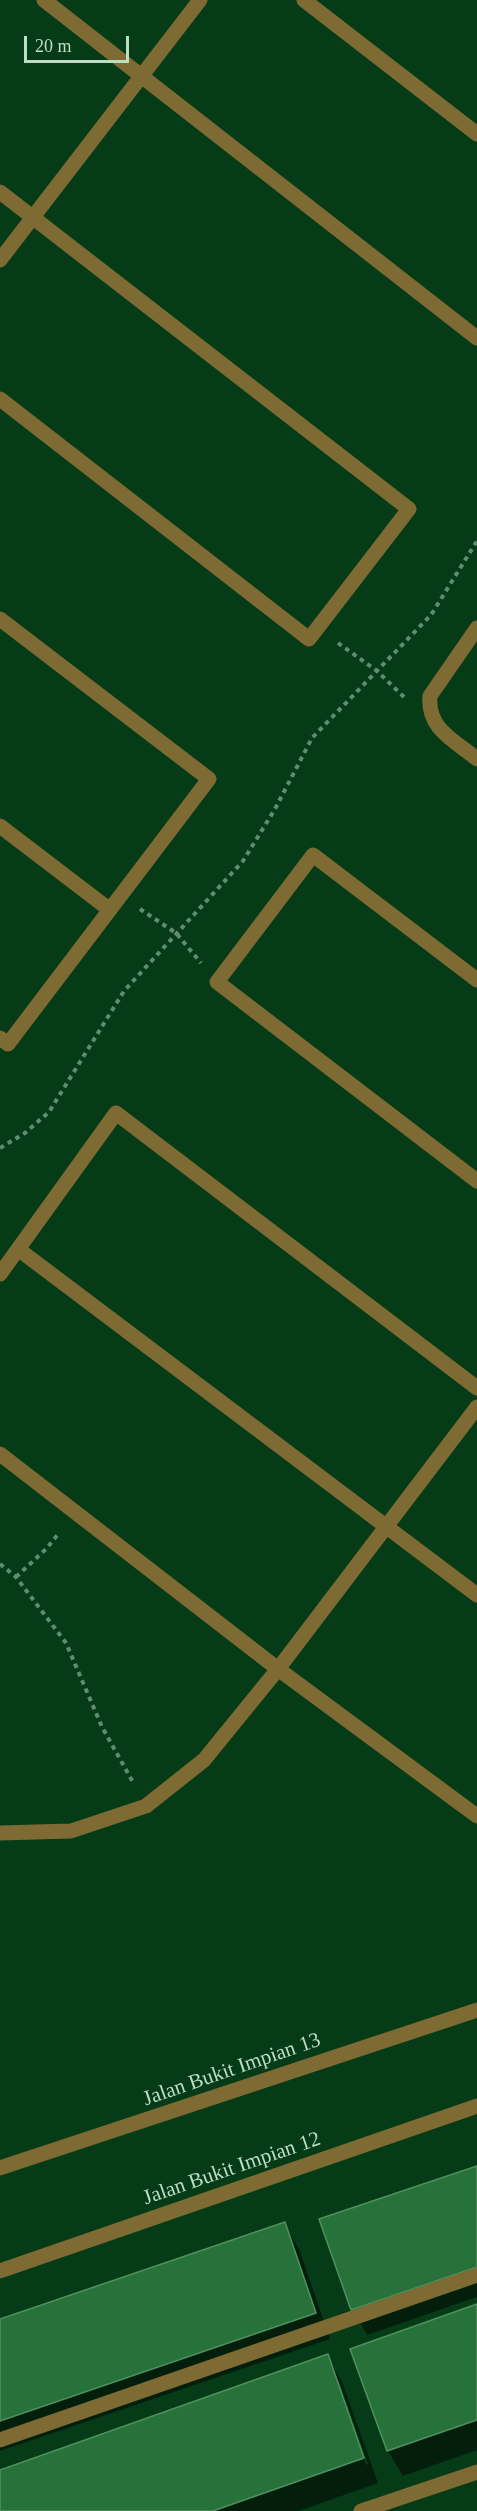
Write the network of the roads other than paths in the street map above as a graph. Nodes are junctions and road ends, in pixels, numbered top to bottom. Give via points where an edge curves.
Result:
1 (44, 0) edge
2 (200, 0) edge
3 (304, 0) edge
4 (143, 75) junction
5 (477, 134) edge
6 (0, 192) edge
7 (33, 218) junction
8 (0, 260) edge
9 (477, 338) edge
10 (0, 399) edge
11 (0, 619) edge
12 (477, 628) edge
13 (477, 759) edge
14 (0, 826) edge
15 (110, 910) junction
16 (477, 980) edge
17 (4, 1041) edge
18 (477, 1180) edge
19 (18, 1249) junction
20 (0, 1274) edge
21 (477, 1388) edge
22 (477, 1407) edge
23 (0, 1454) edge
24 (387, 1526) junction
25 (477, 1595) edge
26 (278, 1669) junction
27 (477, 1816) edge
28 (0, 1833) edge
29 (477, 2010) edge
30 (477, 2106) edge
31 (0, 2168) edge
32 (0, 2271) edge
33 (477, 2275) edge
34 (0, 2440) edge
35 (477, 2472) edge
36 (362, 2511) edge

1 - 4 street
2 - 4 street
3 - 5 street
4 - 7 street
4 - 9 street
6 - 7 street
7 - 8 street
7 - 10 street via 409,509 313,634
11 - 15 street via 209,779
12 - 13 street via 430,696 429,710 436,726
14 - 15 street
15 - 17 street
16 - 18 street via 313,855 217,982
19 - 20 street
19 - 21 street via 116,1113
19 - 24 street
22 - 24 street
23 - 26 street
24 - 25 street
24 - 26 street
26 - 27 street
26 - 28 street via 204,1760 146,1806 71,1831
29 - 31 street, Jalan Bukit Impian 13
30 - 32 street, Jalan Bukit Impian 12
33 - 34 street
35 - 36 street

